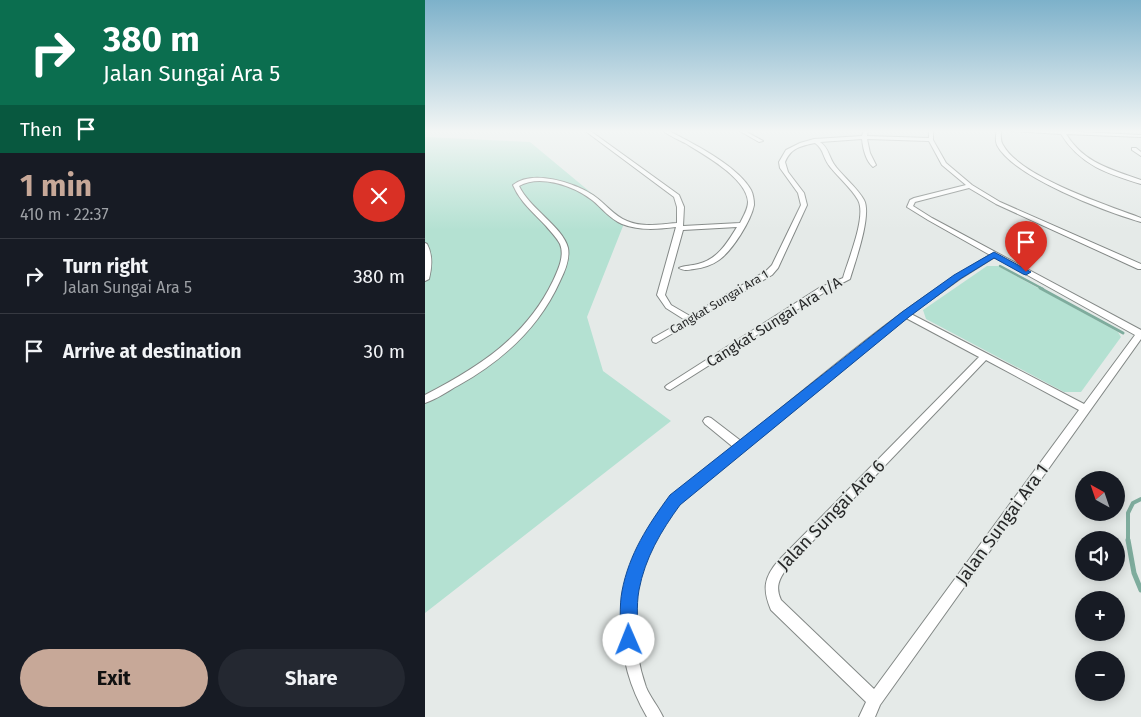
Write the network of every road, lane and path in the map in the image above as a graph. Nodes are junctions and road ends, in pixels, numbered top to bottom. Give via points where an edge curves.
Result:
1 (632, 163) edge
2 (718, 163) edge
3 (782, 163) edge
4 (830, 163) edge
5 (944, 163) edge
6 (1019, 163) edge
7 (1095, 163) edge
8 (1141, 174) edge
9 (1127, 177) junction
10 (1141, 182) edge
11 (970, 186) junction
12 (1139, 217) edge
13 (679, 226) junction
14 (741, 226) junction
15 (425, 245) edge
16 (994, 255) junction
17 (1141, 267) edge
18 (683, 268) dead end
19 (425, 279) edge
20 (905, 314) junction
21 (690, 319) junction
22 (1141, 334) edge
23 (656, 340) dead end
24 (985, 356) junction
25 (670, 387) dead end
26 (425, 400) edge
27 (1085, 409) junction
28 (708, 421) dead end
29 (740, 446) junction
30 (875, 700) junction
31 (655, 717) edge
32 (867, 717) edge

1 - 13 street via 677,196 682,206
2 - 14 street via 739,178 751,198 750,210
3 - 21 street, Cangkat Sungai Ara 1 via 802,192 805,205 773,270
4 - 25 street, Cangkat Sungai Ara 1/A via 861,200 864,209 863,224 846,279 822,290
5 - 11 street
6 - 12 street via 1049,182
7 - 9 street
8 - 9 street
9 - 10 street
11 - 16 street via 916,199 910,207
11 - 17 street via 999,203
13 - 14 street
13 - 21 street via 661,294 671,309
13 - 26 street via 629,224 570,186 540,180 516,184 521,197 563,243 566,258 555,286 512,346 479,370
14 - 18 street via 724,254 701,267
15 - 19 street via 428,250
16 - 20 street
16 - 22 street
20 - 24 street
20 - 29 street
21 - 23 street, Cangkat Sungai Ara 1
22 - 27 street, Jalan Sungai Ara 1
24 - 27 street
24 - 30 street, Jalan Sungai Ara 6 via 777,570 770,585 777,605
27 - 30 street, Jalan Sungai Ara 1
28 - 29 street
29 - 31 street via 675,500 654,528 640,556 630,592 630,655 641,692
30 - 32 street, Jalan Sungai Ara 1

